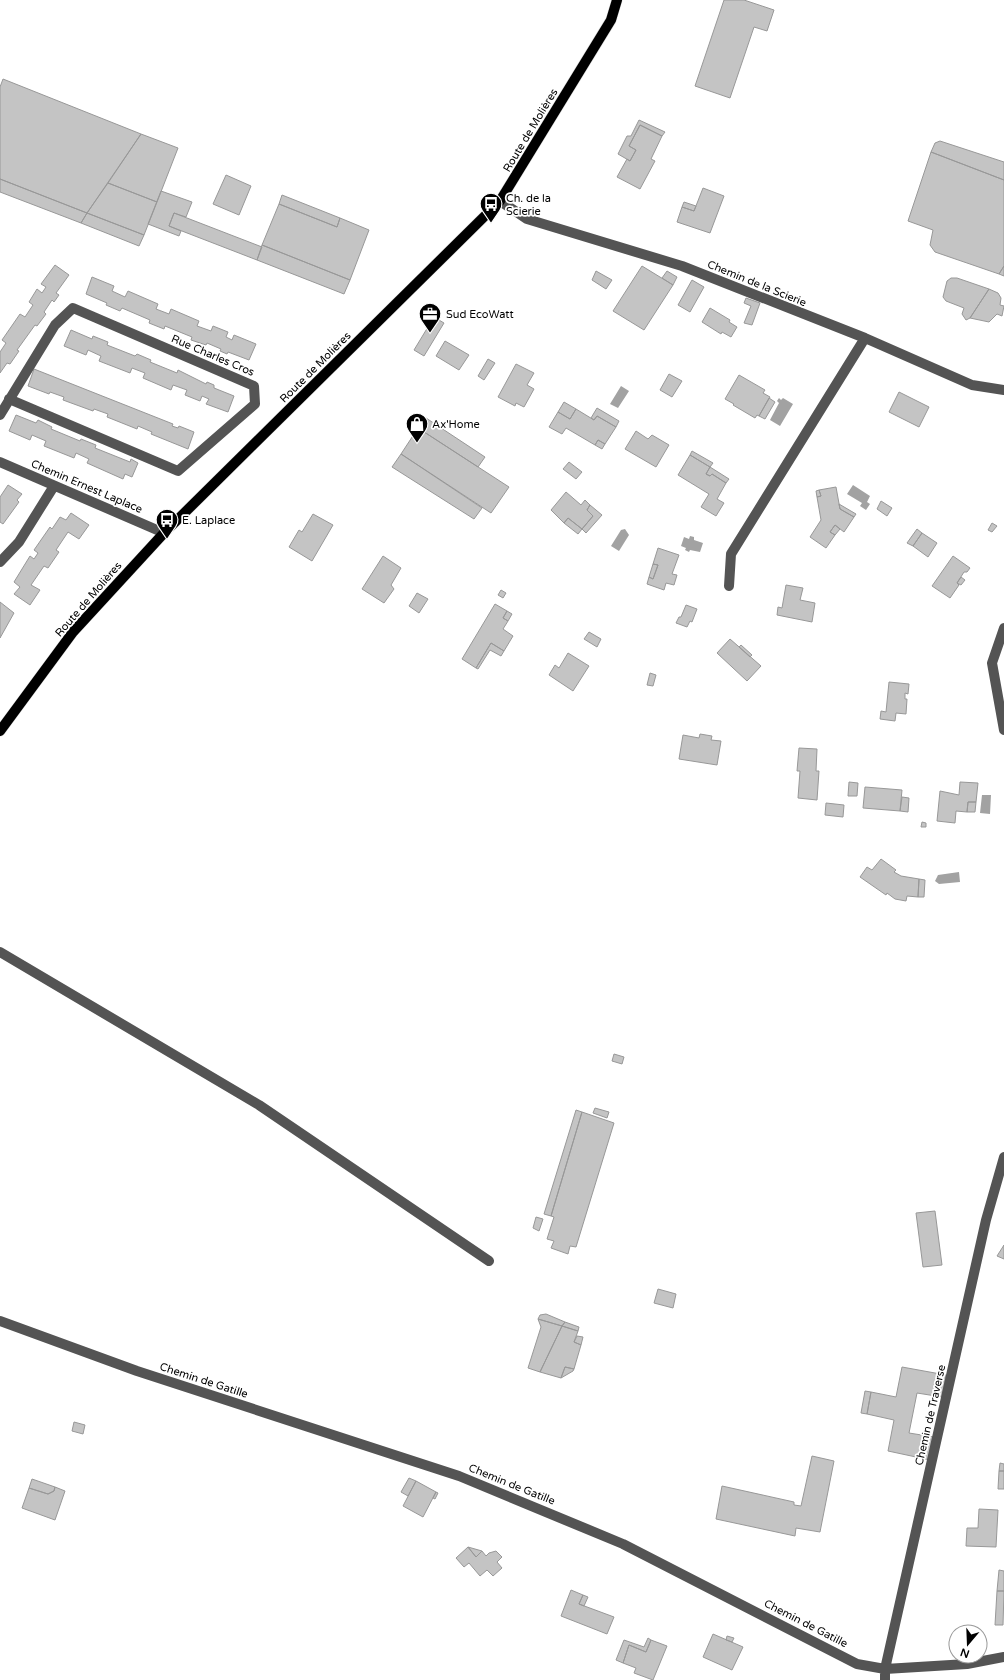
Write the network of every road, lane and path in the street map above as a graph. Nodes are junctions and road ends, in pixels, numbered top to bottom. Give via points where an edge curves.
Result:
1 (617, 0) edge
2 (500, 201) junction
3 (865, 338) junction
4 (1004, 390) edge
5 (9, 399) junction
6 (0, 415) edge
7 (0, 462) edge
8 (54, 486) junction
9 (164, 533) junction
10 (0, 562) edge
11 (729, 586) dead end
12 (1004, 628) edge
13 (1004, 730) edge
14 (0, 731) edge
15 (0, 952) edge
16 (1004, 1157) edge
17 (489, 1261) dead end
18 (0, 1321) edge
19 (1004, 1657) edge
20 (886, 1669) junction
21 (885, 1680) edge

1 - 2 main road, Route de Molières via 611,20
2 - 3 street, Chemin de la Scierie via 527,219 682,266
2 - 9 main road, Route de Molières
3 - 4 street, Chemin de la Scierie via 972,385
3 - 11 street via 731,554
5 - 5 street, Rue Charles Cros via 55,326 73,308 254,386 255,404 178,471
5 - 6 street, Rue Charles Cros
7 - 8 street, Chemin Ernest Laplace
8 - 9 street, Chemin Ernest Laplace
8 - 10 street via 19,542
9 - 14 main road, Route de Molières via 73,632
12 - 13 street via 992,664
15 - 17 street via 259,1105
16 - 20 street, Chemin de Traverse via 986,1220
18 - 20 street, Chemin de Gatille via 137,1371 459,1476 623,1544 857,1664
19 - 20 street, Chemin de Gatille via 967,1664
20 - 21 street, Chemin de Traverse

